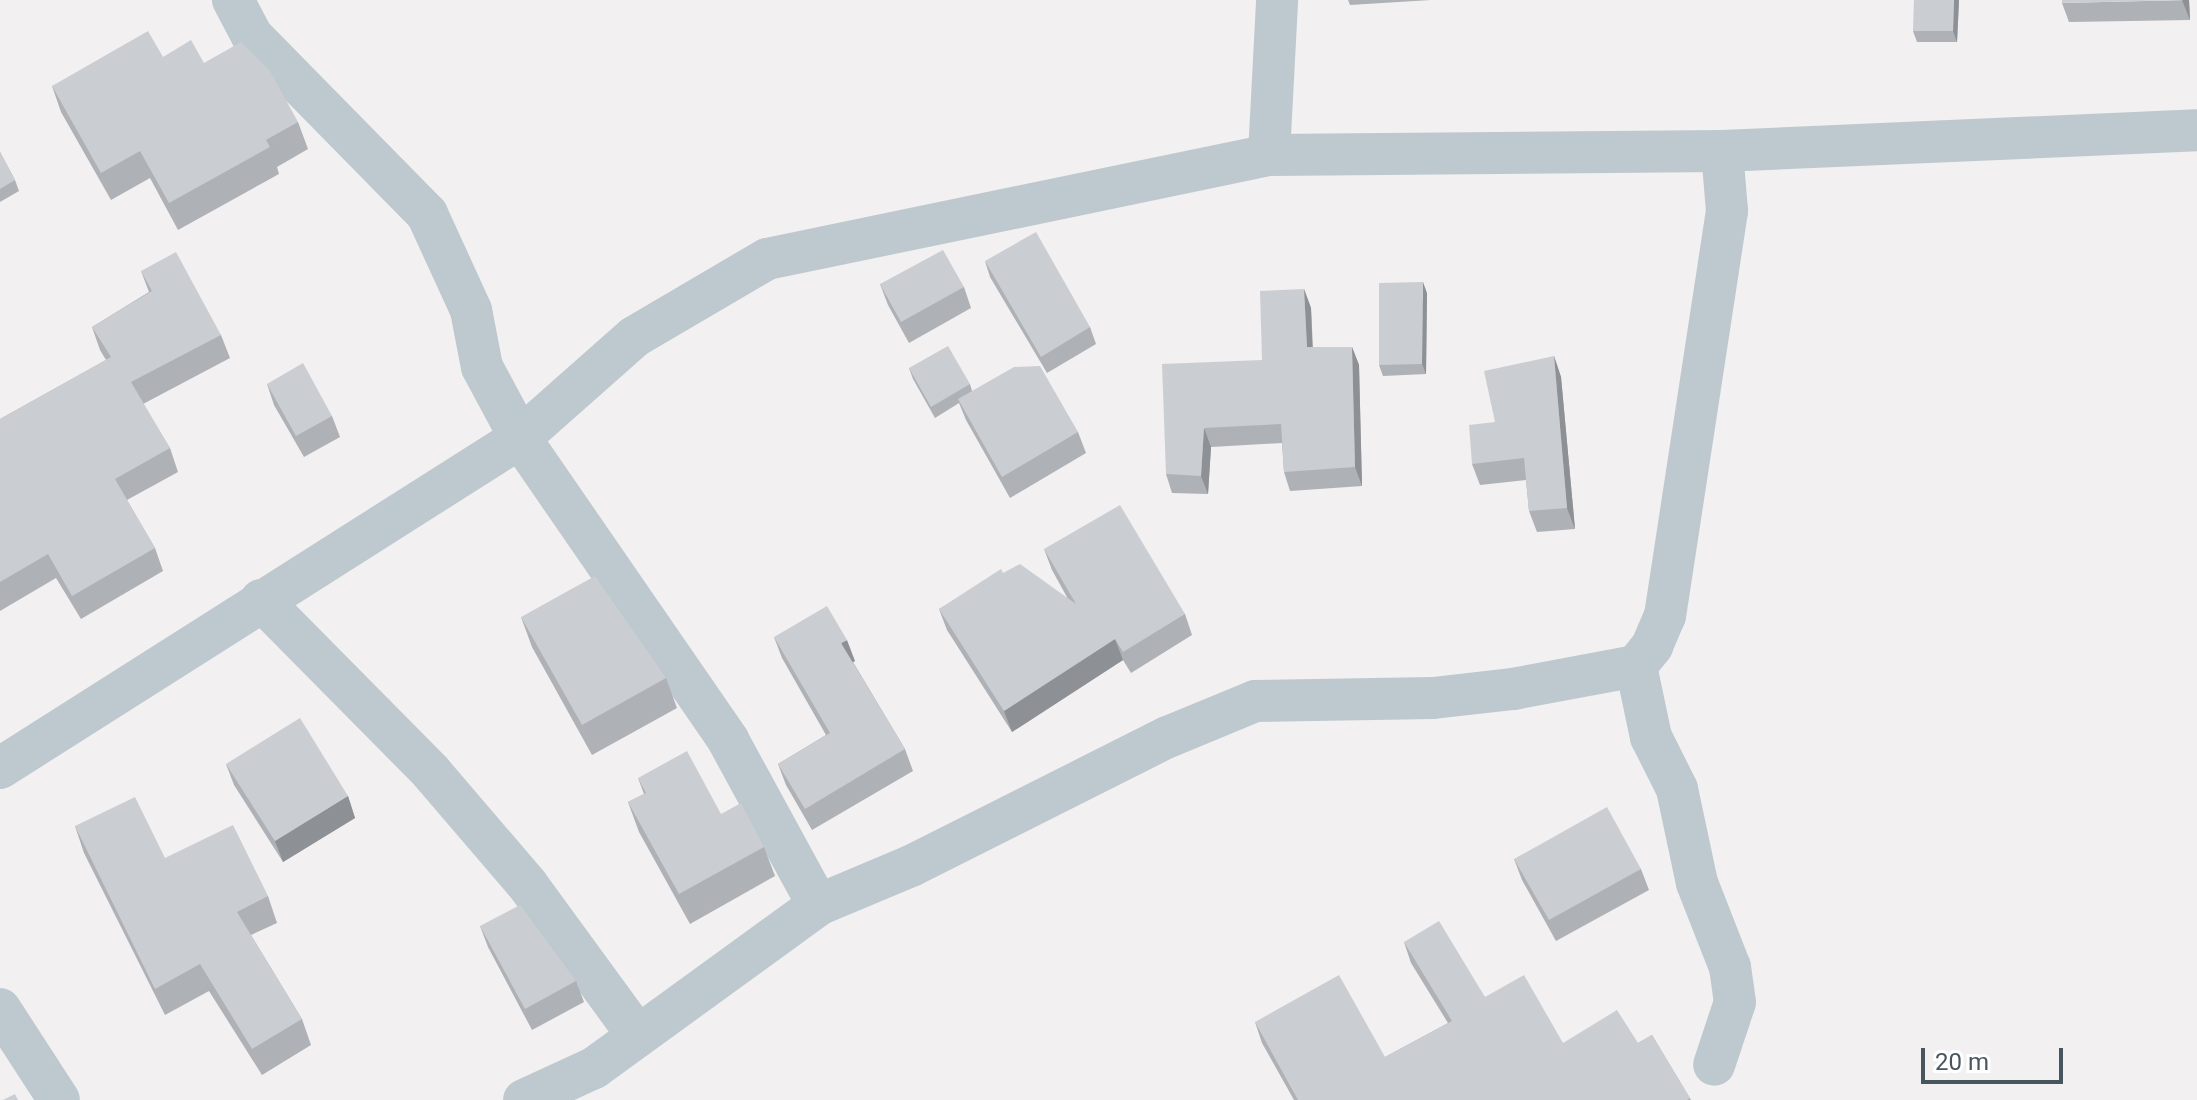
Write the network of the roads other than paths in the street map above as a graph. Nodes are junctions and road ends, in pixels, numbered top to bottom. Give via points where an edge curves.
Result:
1 (233, 0) edge
2 (1277, 0) edge
3 (2197, 130) edge
4 (1722, 151) junction
5 (1269, 155) junction
6 (520, 438) junction
7 (261, 600) junction
8 (1636, 666) junction
9 (0, 768) edge
10 (818, 905) junction
11 (0, 1009) edge
12 (638, 1036) junction
13 (1714, 1065) dead end
14 (603, 1084) edge
15 (59, 1100) edge
16 (524, 1100) edge

1 - 6 street via 252,36 427,214 471,310 482,367
2 - 5 street
3 - 4 street
4 - 5 street
4 - 8 street via 1727,211 1678,539 1665,616
5 - 6 street via 767,259 634,337
6 - 7 street
6 - 10 street via 728,740
7 - 9 street
7 - 12 street via 441,783 527,884
8 - 10 street via 1433,698 1255,701 1168,737 911,866
8 - 13 street via 1651,737 1677,789 1697,883 1730,967 1735,1002
10 - 12 street
11 - 15 street
12 - 14 street
14 - 16 street

